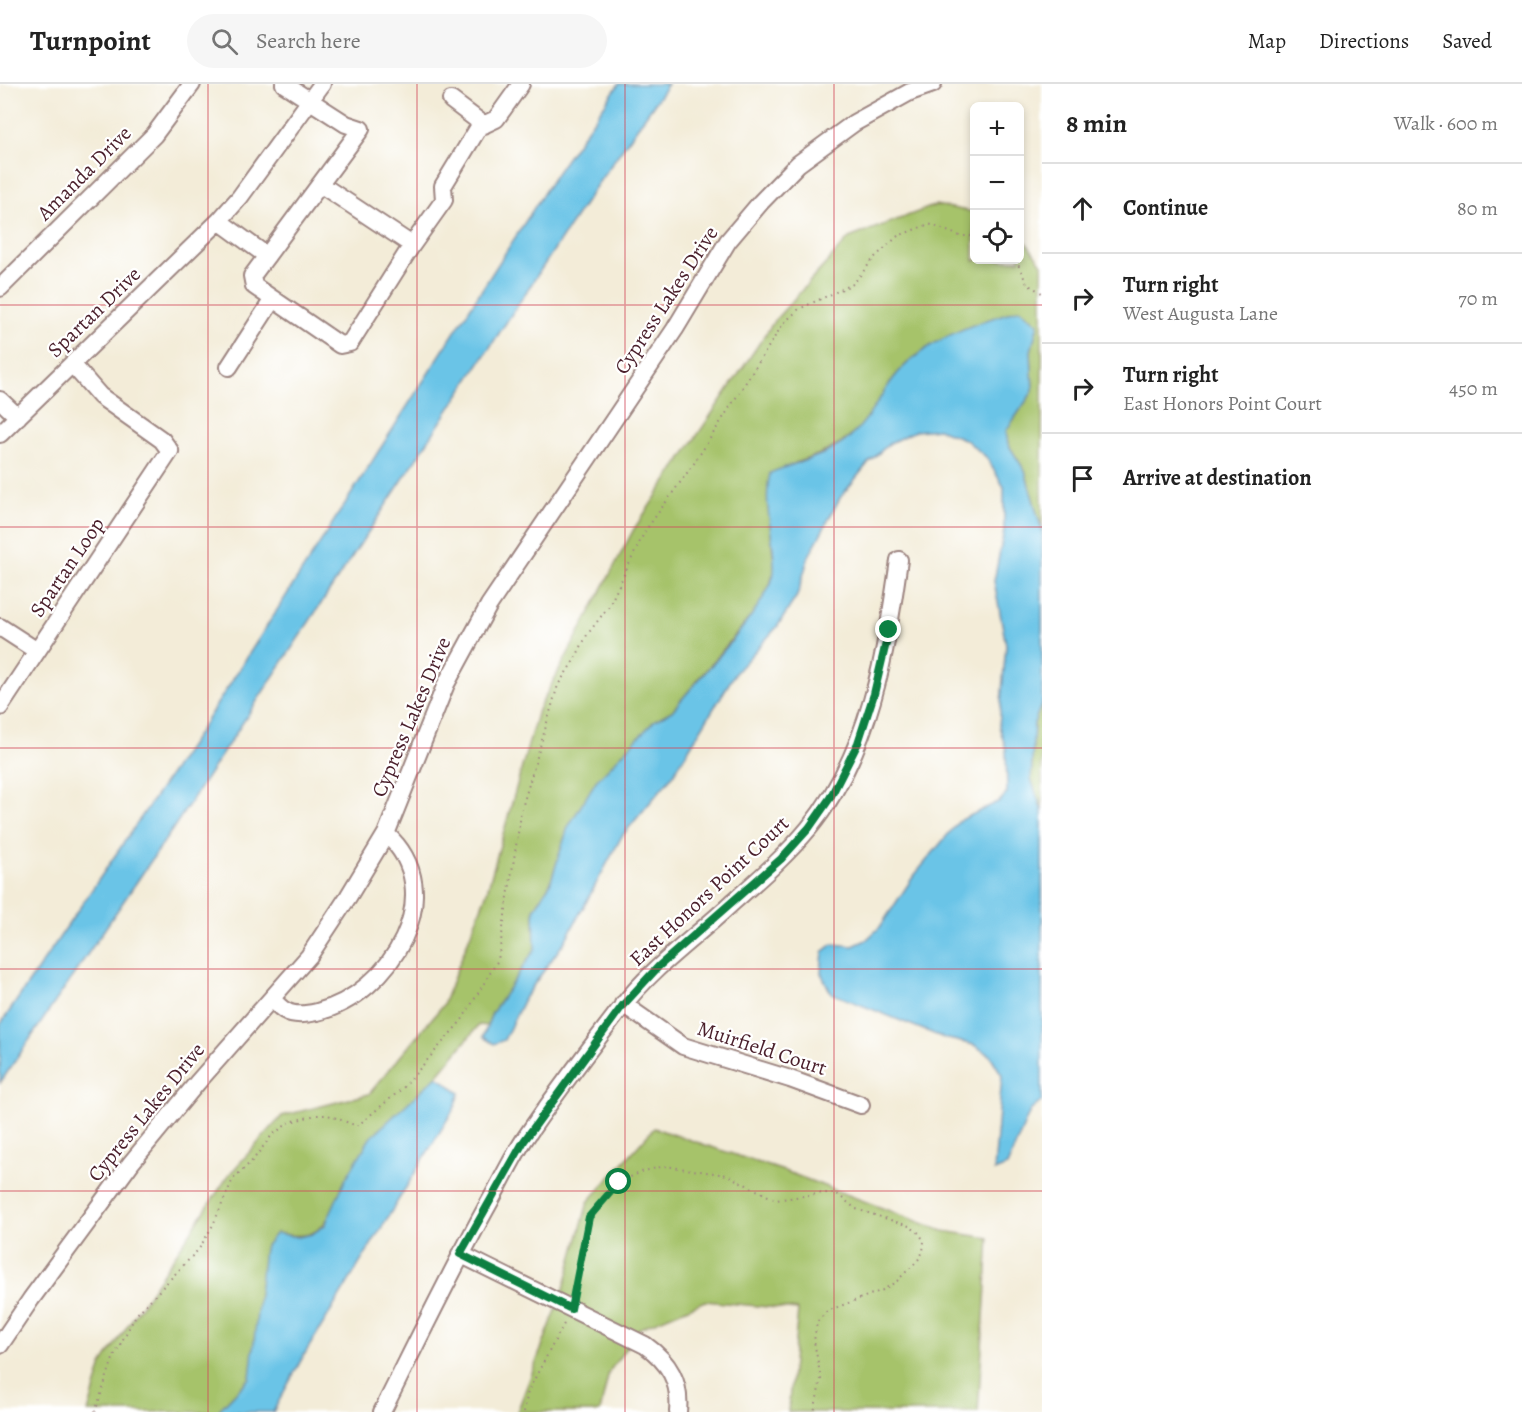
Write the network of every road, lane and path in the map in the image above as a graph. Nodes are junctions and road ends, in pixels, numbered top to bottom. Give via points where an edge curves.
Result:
1 (192, 84) edge
2 (284, 84) edge
3 (521, 84) edge
4 (933, 84) edge
5 (316, 92) edge
6 (451, 100) dead end
7 (484, 125) junction
8 (321, 183) junction
9 (219, 221) junction
10 (970, 236) edge
11 (412, 245) junction
12 (267, 256) junction
13 (1018, 264) edge
14 (0, 288) edge
15 (1042, 293) edge
16 (273, 299) junction
17 (73, 365) junction
18 (229, 367) dead end
19 (0, 400) edge
20 (18, 417) junction
21 (0, 434) edge
22 (899, 560) dead end
23 (0, 627) edge
24 (37, 651) junction
25 (0, 707) edge
26 (386, 834) junction
27 (272, 999) junction
28 (623, 1005) junction
29 (861, 1105) dead end
30 (460, 1254) junction
31 (571, 1309) junction
32 (0, 1345) edge
33 (95, 1412) edge
34 (381, 1412) edge
35 (524, 1412) edge
36 (678, 1412) edge
37 (814, 1412) edge

1 - 14 street, Amanda Drive via 154,135
2 - 5 street
3 - 7 street via 496,120
4 - 26 street, Cypress Lakes Drive via 910,92 854,123 798,164 729,241 669,338 489,605 446,684
5 - 8 street via 346,124 361,129
5 - 9 street, Spartan Drive
6 - 7 street
7 - 11 street via 479,127 443,186 444,200
8 - 11 street
8 - 12 street
9 - 12 street
9 - 17 street, Spartan Drive
10 - 33 path via 929,224 898,236 853,284 799,309 783,324 645,531 609,606 558,685 522,808 498,960 462,1020 403,1088 366,1121 357,1126 328,1115 316,1116 290,1122 272,1135 233,1179 199,1249 136,1315 114,1356
11 - 16 street via 350,343 340,345
12 - 16 street via 252,276 254,286
13 - 15 path via 1027,284
16 - 18 street
17 - 20 street, Spartan Drive
17 - 24 street, Spartan Loop via 100,396 162,440 170,451
19 - 20 street
20 - 21 street, Spartan Drive
22 - 28 street, East Honors Point Court via 889,630 874,694 858,743 830,798 781,859 659,966
23 - 24 street
24 - 25 street, Spartan Loop
26 - 27 street, Cypress Lakes Drive via 309,956
26 - 27 street via 401,847 415,887 411,916 384,971 365,989 334,1008 306,1014 286,1011
27 - 32 street, Cypress Lakes Drive via 131,1163
28 - 29 street, Muirfield Court via 683,1046
28 - 30 street, East Honors Point Court via 524,1141
30 - 31 street
30 - 34 street, East Honors Point Court
31 - 35 path via 528,1391
31 - 36 street via 645,1345 661,1357 677,1385
31 - 37 path via 589,1217 619,1182 644,1171 665,1166 728,1175 776,1200 837,1194 856,1209 909,1226 924,1241 923,1252 897,1281 827,1311 817,1322 814,1341 821,1379

